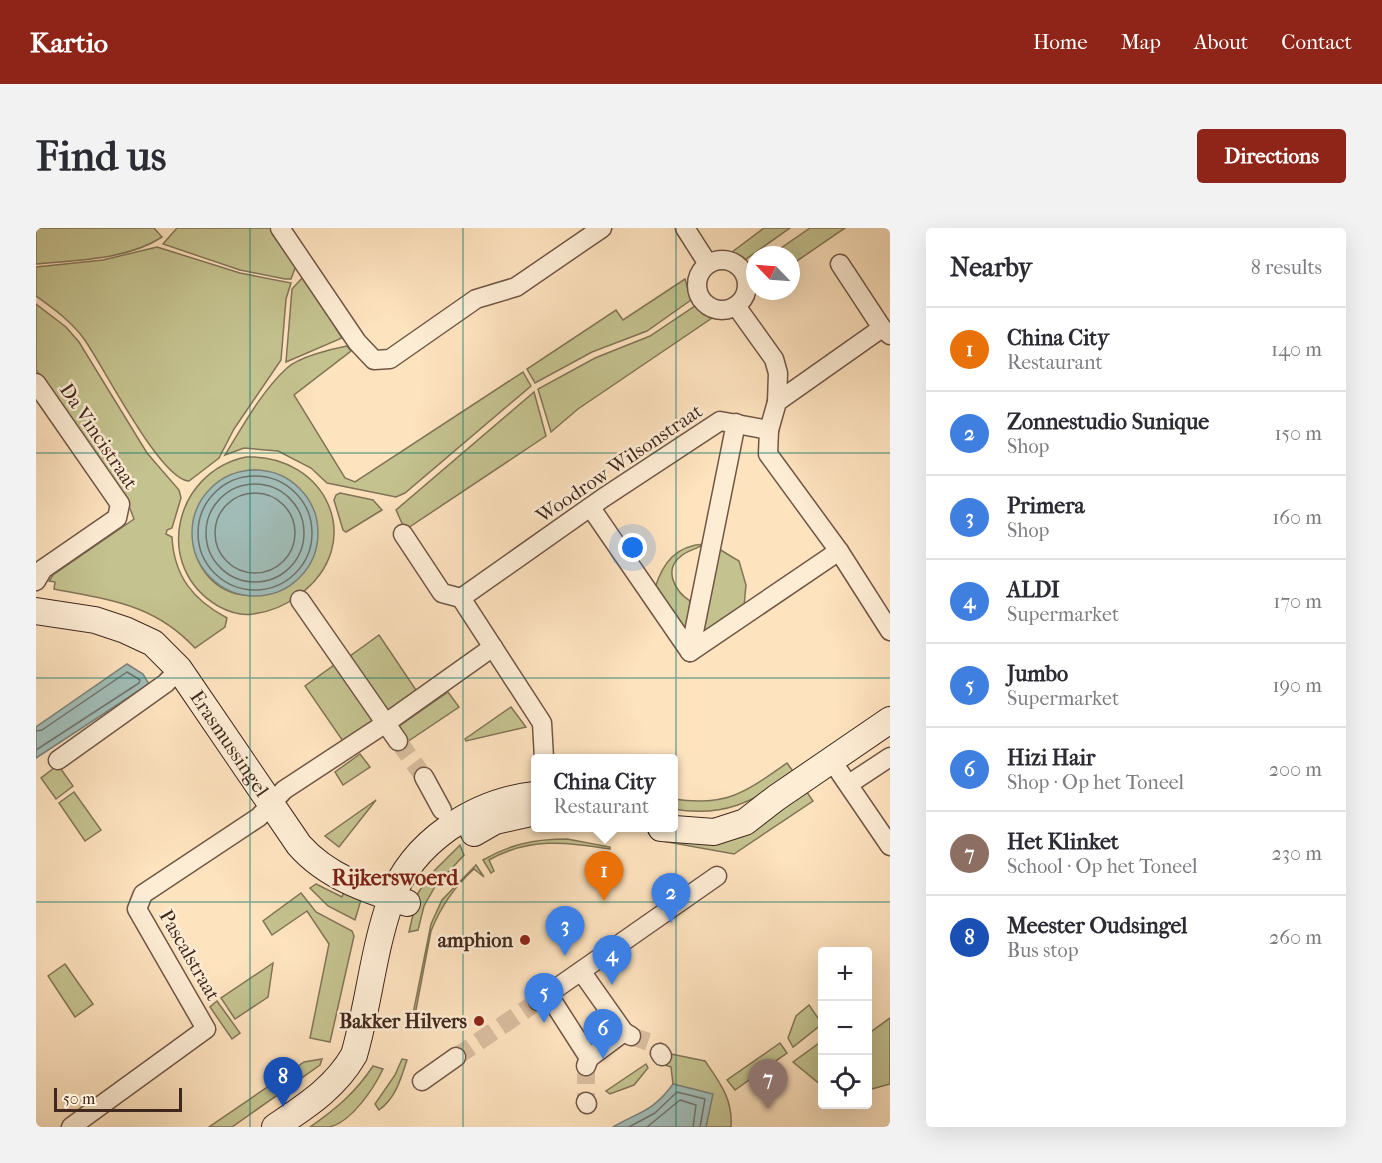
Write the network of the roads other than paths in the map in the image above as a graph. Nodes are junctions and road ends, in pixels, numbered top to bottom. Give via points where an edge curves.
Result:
1 (280, 228) edge
2 (602, 228) edge
3 (684, 228) edge
4 (708, 264) junction
5 (840, 264) dead end
6 (736, 306) junction
7 (886, 332) edge
8 (36, 383) edge
9 (777, 402) junction
10 (736, 423) junction
11 (769, 430) junction
12 (591, 508) junction
13 (403, 534) dead end
14 (839, 551) junction
15 (36, 582) edge
16 (461, 598) junction
17 (300, 600) dead end
18 (36, 611) edge
19 (890, 631) edge
20 (493, 647) junction
21 (690, 652) junction
22 (179, 669) junction
23 (890, 720) edge
24 (386, 723) junction
25 (398, 741) tunnel mouth
26 (544, 754) edge
27 (890, 757) edge
28 (58, 760) dead end
29 (832, 761) junction
30 (424, 777) tunnel mouth
31 (849, 784) junction
32 (531, 796) edge
33 (776, 798) junction
34 (271, 804) junction
35 (442, 810) dead end
36 (531, 813) edge
37 (678, 814) edge
38 (678, 829) edge
39 (890, 846) edge
40 (717, 876) dead end
41 (400, 900) junction
42 (581, 971) junction
43 (456, 1057) tunnel mouth
44 (422, 1081) dead end
45 (71, 1127) edge
46 (275, 1127) edge
47 (305, 1127) edge

1 - 2 street via 357,342 374,360 390,359 476,298 516,287
3 - 4 street
4 - 6 street via 729,261 742,270 747,286
4 - 6 street via 697,280 700,299 718,310
5 - 7 street
6 - 9 street via 774,359 778,373
7 - 9 street
8 - 15 street, Da Vincistraat via 120,504 117,518 43,569
9 - 11 street
10 - 11 street, Woodrow Wilsonstraat
10 - 12 street, Woodrow Wilsonstraat via 720,421
10 - 21 street
11 - 14 street via 768,454
12 - 16 street, Woodrow Wilsonstraat
12 - 21 street
13 - 16 street via 442,593
14 - 19 street
14 - 21 street
16 - 20 street
17 - 24 street
18 - 22 street, Erasmussingel via 95,620 125,630 153,643
20 - 24 street
20 - 26 street via 542,723
22 - 28 street
22 - 34 street, Erasmussingel
23 - 29 street
24 - 25 street
24 - 34 street via 284,790
27 - 31 street
29 - 31 street
29 - 33 street
30 - 35 street
31 - 39 street
32 - 41 street via 473,813 433,840 414,862
33 - 37 street via 744,812
33 - 38 street via 745,822 714,832
34 - 41 street, Erasmussingel via 314,862 344,880
34 - 45 street, Pascalstraat via 259,818 143,894 137,909 206,1029
36 - 41 street via 495,821 462,839
40 - 42 street
41 - 46 street via 354,1055 328,1091
41 - 47 street via 398,932 369,1058 351,1089
42 - 42 street via 543,998 587,1062 628,1034
43 - 44 street

